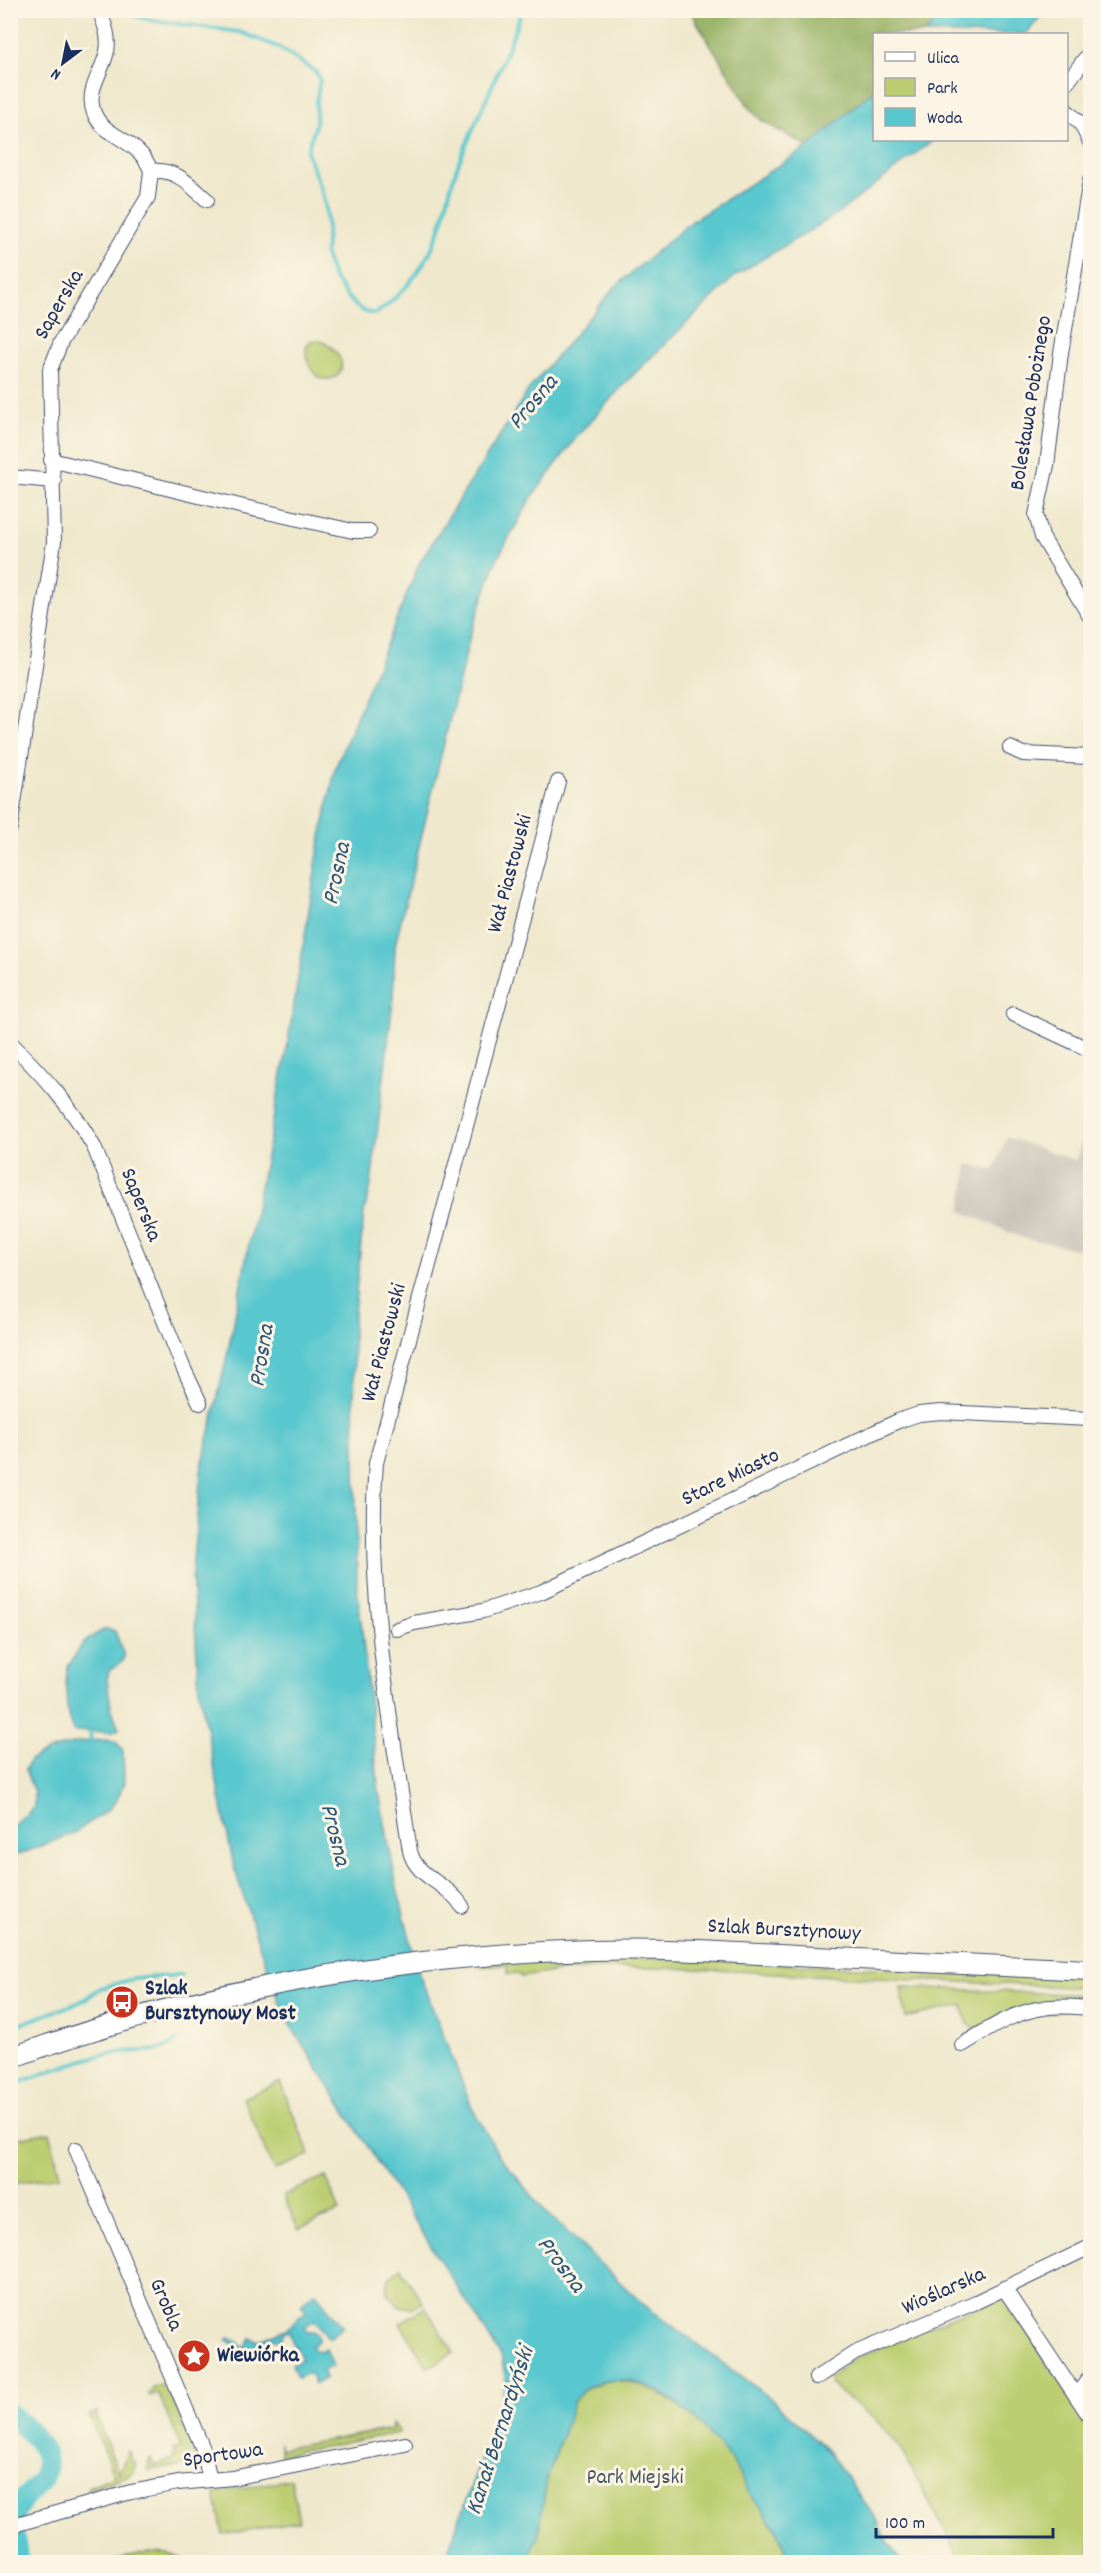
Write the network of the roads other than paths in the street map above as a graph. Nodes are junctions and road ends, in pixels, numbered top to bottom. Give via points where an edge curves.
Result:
1 (99, 10) edge
2 (1090, 52) edge
3 (1068, 81) edge
4 (1068, 112) edge
5 (1090, 142) edge
6 (151, 171) junction
7 (1090, 182) edge
8 (207, 200) dead end
9 (51, 460) junction
10 (10, 477) edge
11 (54, 481) junction
12 (369, 531) dead end
13 (1090, 617) edge
14 (1010, 748) dead end
15 (1090, 757) edge
16 (558, 782) dead end
17 (10, 828) edge
18 (1013, 1014) dead end
19 (10, 1042) edge
20 (1090, 1050) edge
21 (200, 1403) dead end
22 (1090, 1419) edge
23 (397, 1629) dead end
24 (462, 1905) dead end
25 (1090, 1970) edge
26 (1090, 2008) edge
27 (962, 2044) dead end
28 (10, 2058) edge
29 (76, 2149) dead end
30 (1090, 2247) edge
31 (1004, 2288) junction
32 (1090, 2376) edge
33 (816, 2379) dead end
34 (1076, 2396) junction
35 (1090, 2417) edge
36 (405, 2444) dead end
37 (210, 2480) junction
38 (10, 2526) edge

1 - 6 street via 106,26 108,50 93,86 94,114 141,152
2 - 3 street
4 - 5 street via 1081,124
6 - 8 street via 173,172
6 - 9 street, Saperska via 148,197 54,357 50,384
7 - 13 street, Bolesława Pobożnego via 1036,515 1042,537
9 - 11 street, Saperska
9 - 12 street via 244,507 353,531
10 - 11 street
11 - 17 street, Saperska via 54,542
14 - 15 street via 1023,754
16 - 24 street, Wał Piastowski via 376,1463 377,1604 410,1851 417,1868 449,1889
18 - 20 street
19 - 21 street, Saperska via 57,1090 94,1147
22 - 23 street, Stare Miasto via 963,1412 908,1418 541,1592 483,1611
25 - 28 main road, Szlak Bursztynowy via 706,1951 592,1950 469,1957 338,1973 256,1988 111,2024
26 - 27 street via 1034,2009
29 - 37 street, Grobla via 203,2449
30 - 31 street, Wioślarska
31 - 33 street, Wioślarska via 855,2353
31 - 34 street
32 - 34 street
34 - 35 street
36 - 37 street, Sportowa
37 - 38 street, Sportowa via 130,2492

